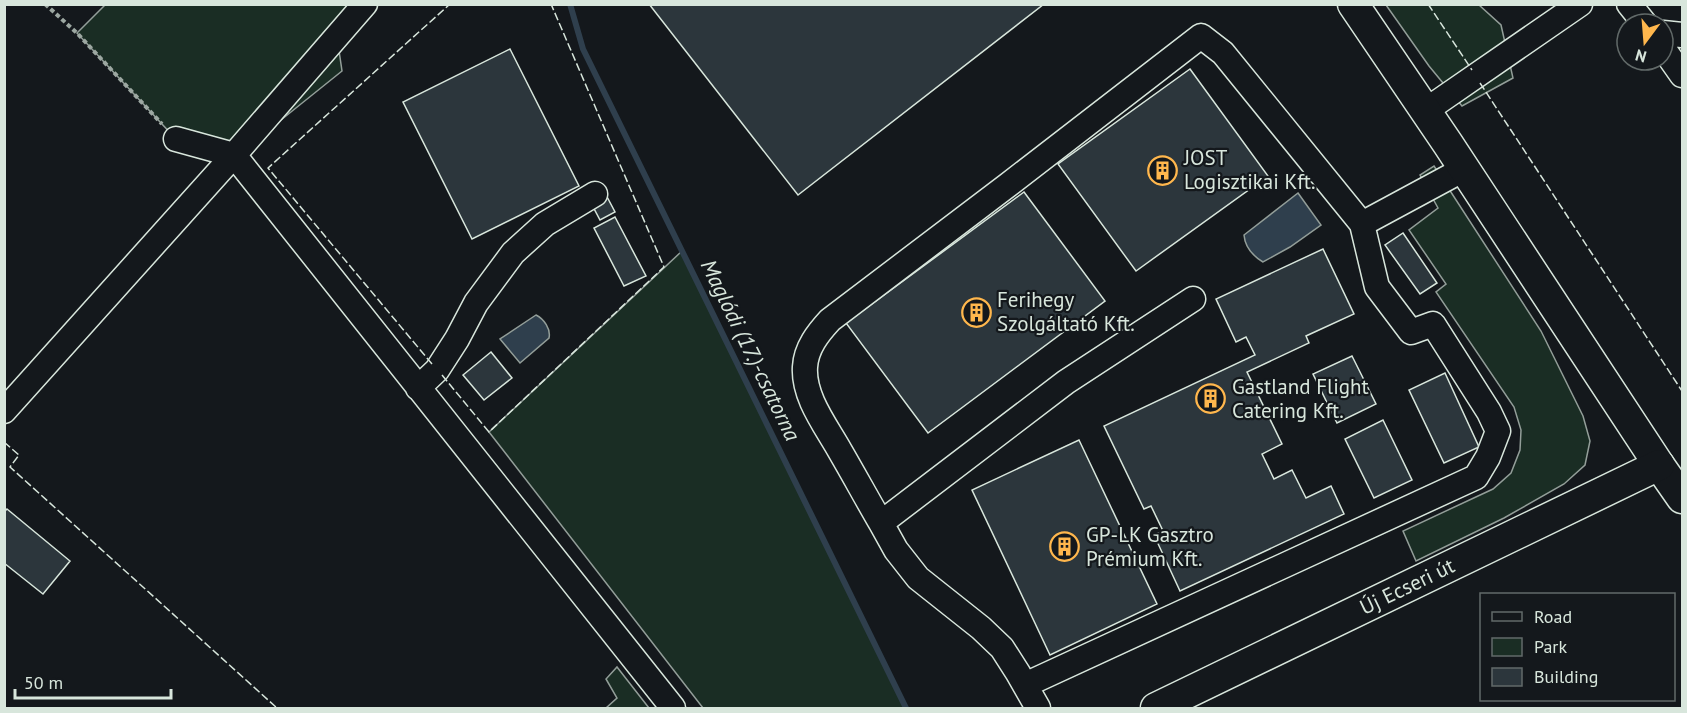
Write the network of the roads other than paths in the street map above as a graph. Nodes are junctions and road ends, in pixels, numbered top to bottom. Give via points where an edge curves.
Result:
1 (365, 4) edge
2 (1353, 4) edge
3 (1580, 4) edge
4 (1425, 111) junction
5 (176, 139) road end
6 (234, 155) junction
7 (1464, 169) junction
8 (595, 194) dead end
9 (1362, 224) junction
10 (1193, 299) dead end
11 (418, 388) junction
12 (4, 411) edge
13 (1659, 465) junction
14 (1683, 498) edge
15 (881, 524) junction
16 (1025, 685) junction
17 (673, 708) edge
18 (1038, 708) edge
19 (1156, 708) edge

1 - 6 lane
2 - 4 main road
3 - 4 lane
4 - 7 main road
5 - 6 lane
6 - 11 lane
6 - 12 lane
7 - 9 lane
7 - 13 main road
8 - 11 lane via 545,224 513,254 476,303 437,370
9 - 15 lane via 1223,53 1201,36 818,333 805,366 806,383
9 - 16 lane via 1377,287 1411,332 1433,324 1490,412 1498,431 1476,477
10 - 15 lane via 1066,382
11 - 17 lane
13 - 14 main road
13 - 19 main road, Új Ecseri út
15 - 16 lane via 918,578 1002,648
16 - 18 lane

